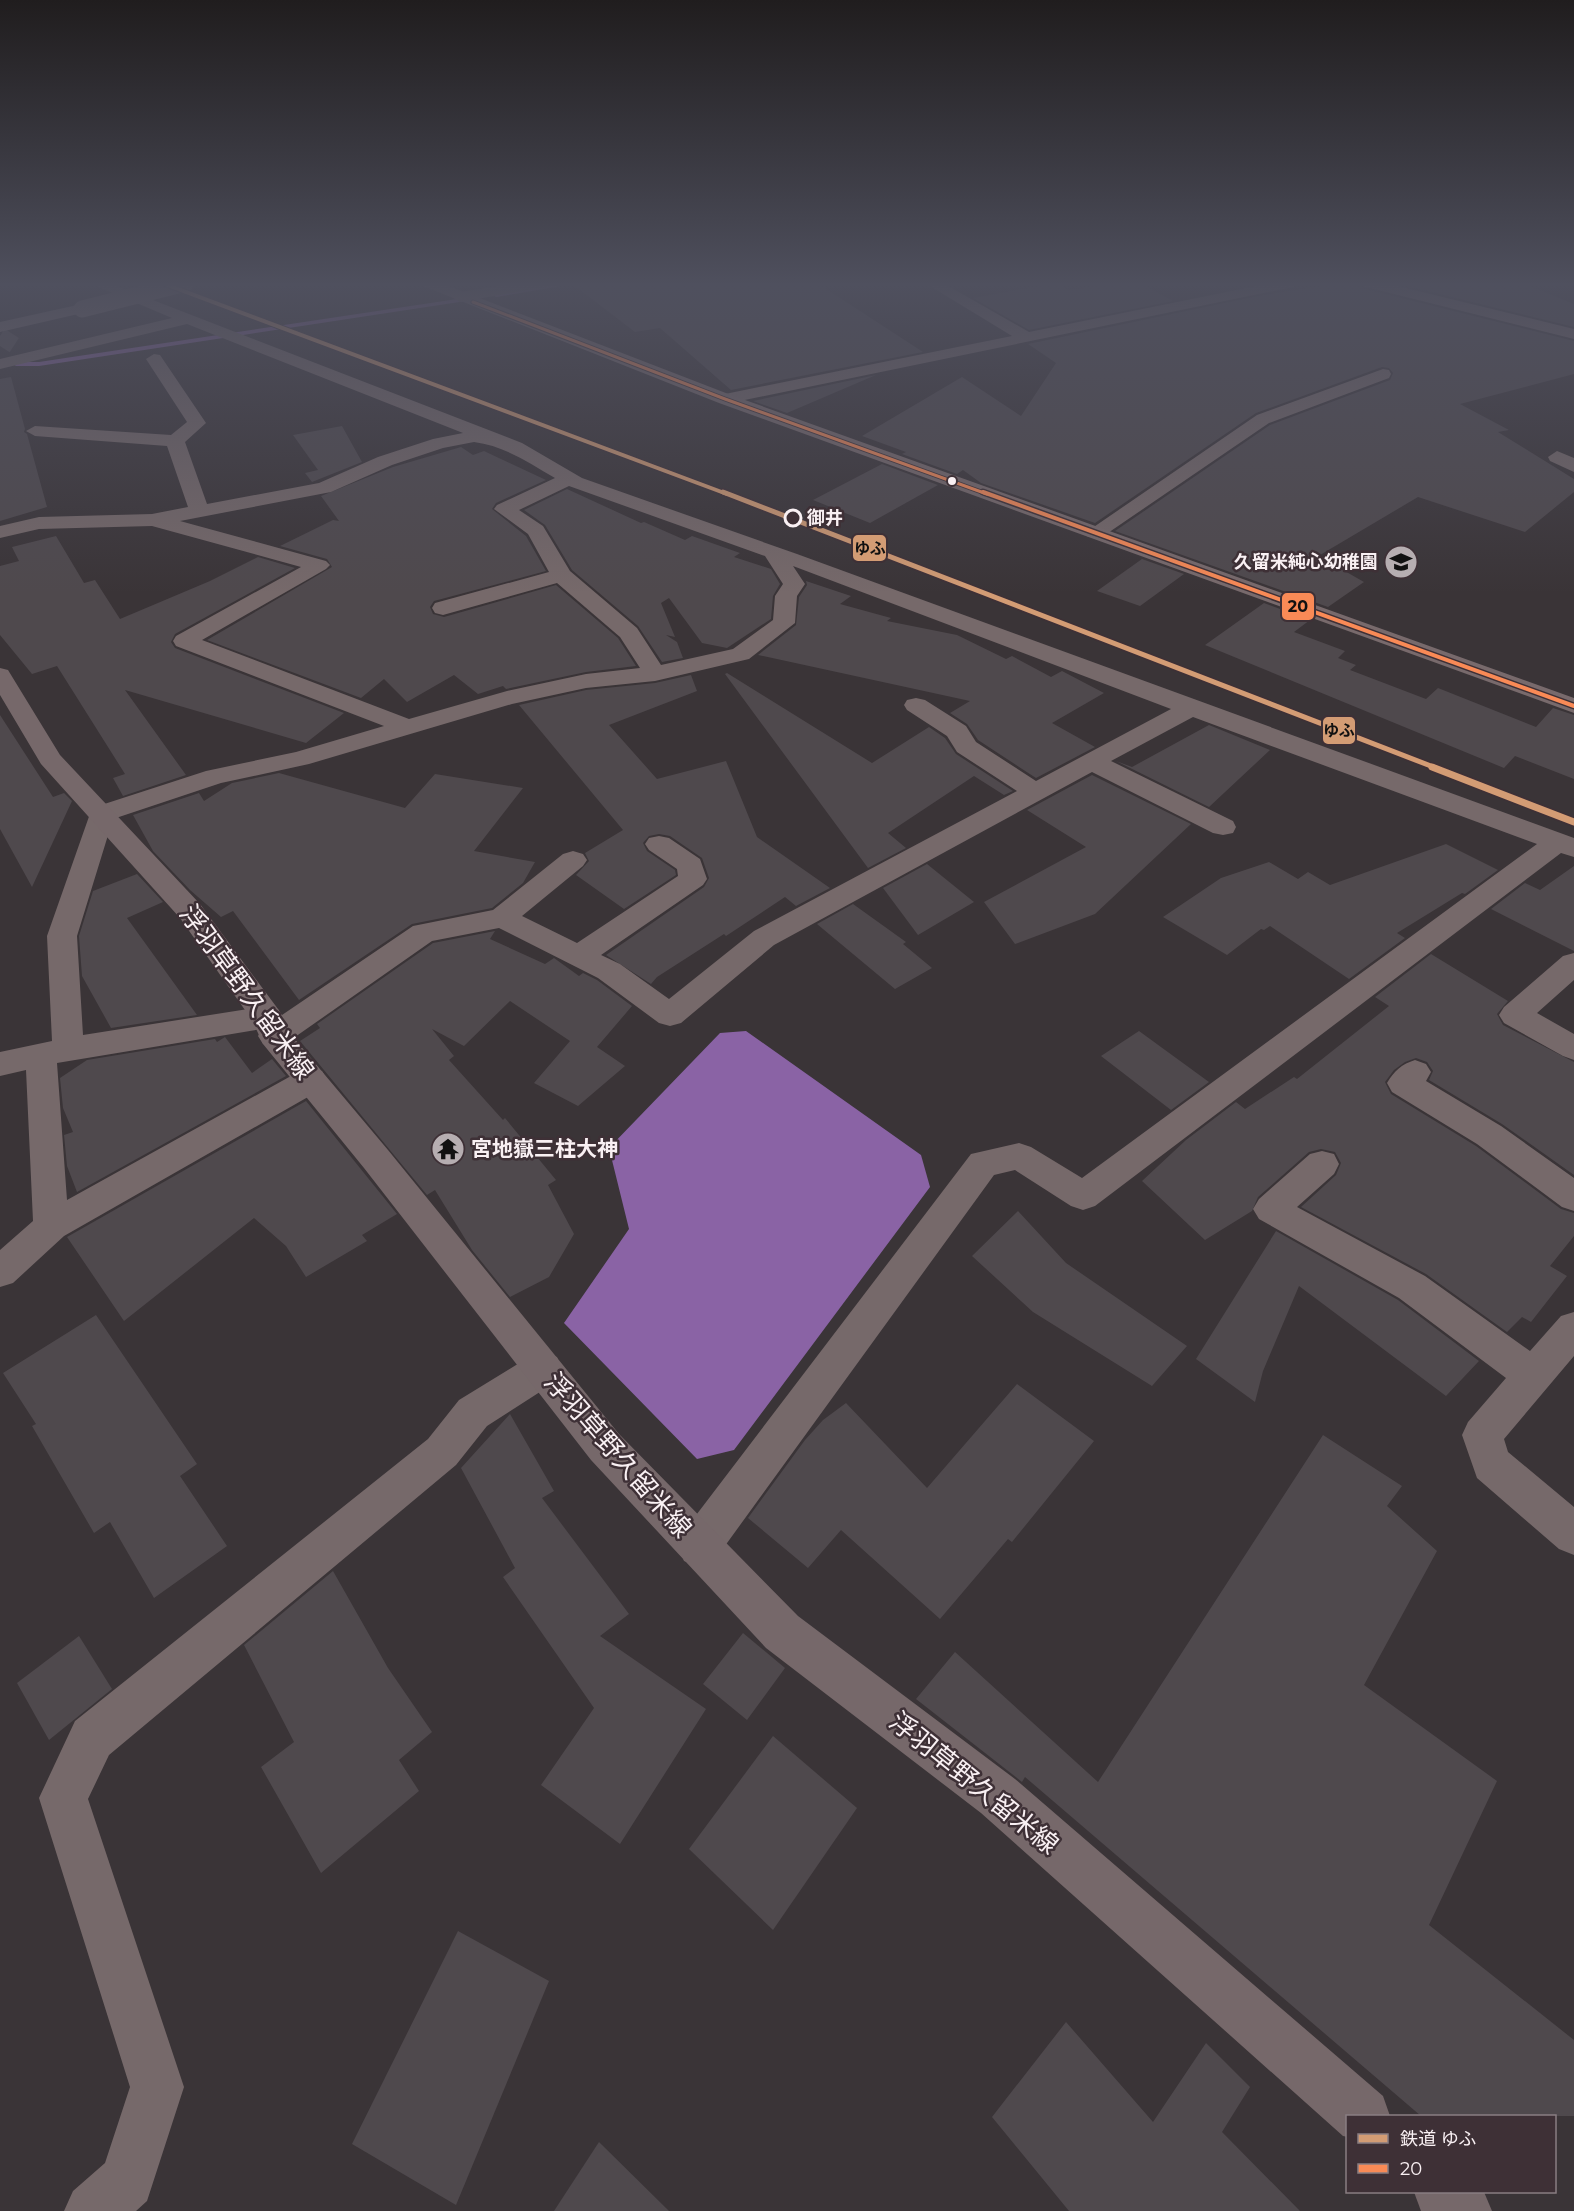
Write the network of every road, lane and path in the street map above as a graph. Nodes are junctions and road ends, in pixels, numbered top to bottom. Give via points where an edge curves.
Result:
1 (172, 386) edge
2 (357, 386) edge
3 (692, 386) edge
4 (787, 386) edge
5 (1351, 386) edge
6 (725, 399) junction
7 (36, 431) dead end
8 (494, 439) junction
9 (175, 441) junction
10 (1574, 454) edge
11 (1574, 466) edge
12 (568, 479) junction
13 (199, 510) junction
14 (152, 520) junction
15 (0, 532) edge
16 (1095, 533) junction
17 (772, 552) junction
18 (561, 575) junction
19 (443, 608) dead end
20 (655, 674) junction
21 (0, 675) edge
22 (916, 705) dead end
23 (1574, 706) edge
24 (1191, 708) junction
25 (408, 727) junction
26 (1092, 762) junction
27 (1036, 792) junction
28 (101, 814) junction
29 (1223, 827) dead end
30 (659, 844) dead end
31 (1566, 845) edge
32 (573, 860) dead end
33 (502, 918) junction
34 (578, 956) junction
35 (1574, 963) edge
36 (271, 1026) junction
37 (1574, 1048) edge
38 (55, 1052) junction
39 (0, 1064) edge
40 (1414, 1072) dead end
41 (311, 1080) junction
42 (1322, 1164) dead end
43 (1574, 1197) edge
44 (51, 1226) junction
45 (0, 1272) edge
46 (1574, 1328) edge
47 (543, 1369) junction
48 (1533, 1376) junction
49 (1574, 1534) edge
50 (699, 1546) junction
51 (1362, 2115) edge
52 (1443, 2193) edge
53 (93, 2211) edge
54 (1463, 2211) edge

1 - 9 street via 196,423
2 - 8 street
3 - 6 street
4 - 6 street
5 - 16 street via 1263,419
6 - 16 street
7 - 9 street
8 - 12 street
8 - 13 street via 440,443 385,461 324,488
9 - 13 street
10 - 11 street via 1557,457
12 - 17 street
12 - 18 street via 504,509 536,530
13 - 14 street
14 - 15 street via 39,523
14 - 25 street via 319,565 184,641
16 - 23 street
17 - 20 street via 794,584 786,596 784,623 741,654
17 - 24 street
18 - 19 street
18 - 20 street via 629,633
20 - 25 street via 586,681 507,698
21 - 28 main road, 浮羽草野久留米線 via 50,759
22 - 27 street via 957,731 966,747
24 - 26 street
24 - 31 street
25 - 28 street via 300,759 215,776
26 - 27 street
26 - 29 street
27 - 34 street via 764,938 670,1015 609,971
28 - 36 main road, 浮羽草野久留米線 via 190,911
28 - 38 street via 62,936
30 - 34 street via 690,866 693,879
31 - 50 street via 1083,1196 1019,1156 983,1164
32 - 33 street
33 - 34 street
33 - 36 street via 423,933
35 - 37 street via 1515,1015
36 - 38 street
36 - 41 main road, 浮羽草野久留米線
38 - 39 street
38 - 44 street
40 - 43 street via 1403,1083 1489,1135
41 - 44 street
41 - 47 main road, 浮羽草野久留米線
42 - 48 street via 1271,1209 1412,1287
44 - 45 street
46 - 48 street
47 - 50 main road, 浮羽草野久留米線 via 605,1447
47 - 53 street via 473,1413 442,1452 92,1738 63,1798 157,2087 127,2181
48 - 49 street via 1482,1435 1491,1464
50 - 51 main road, 浮羽草野久留米線 via 782,1632 998,1796
52 - 54 main road

